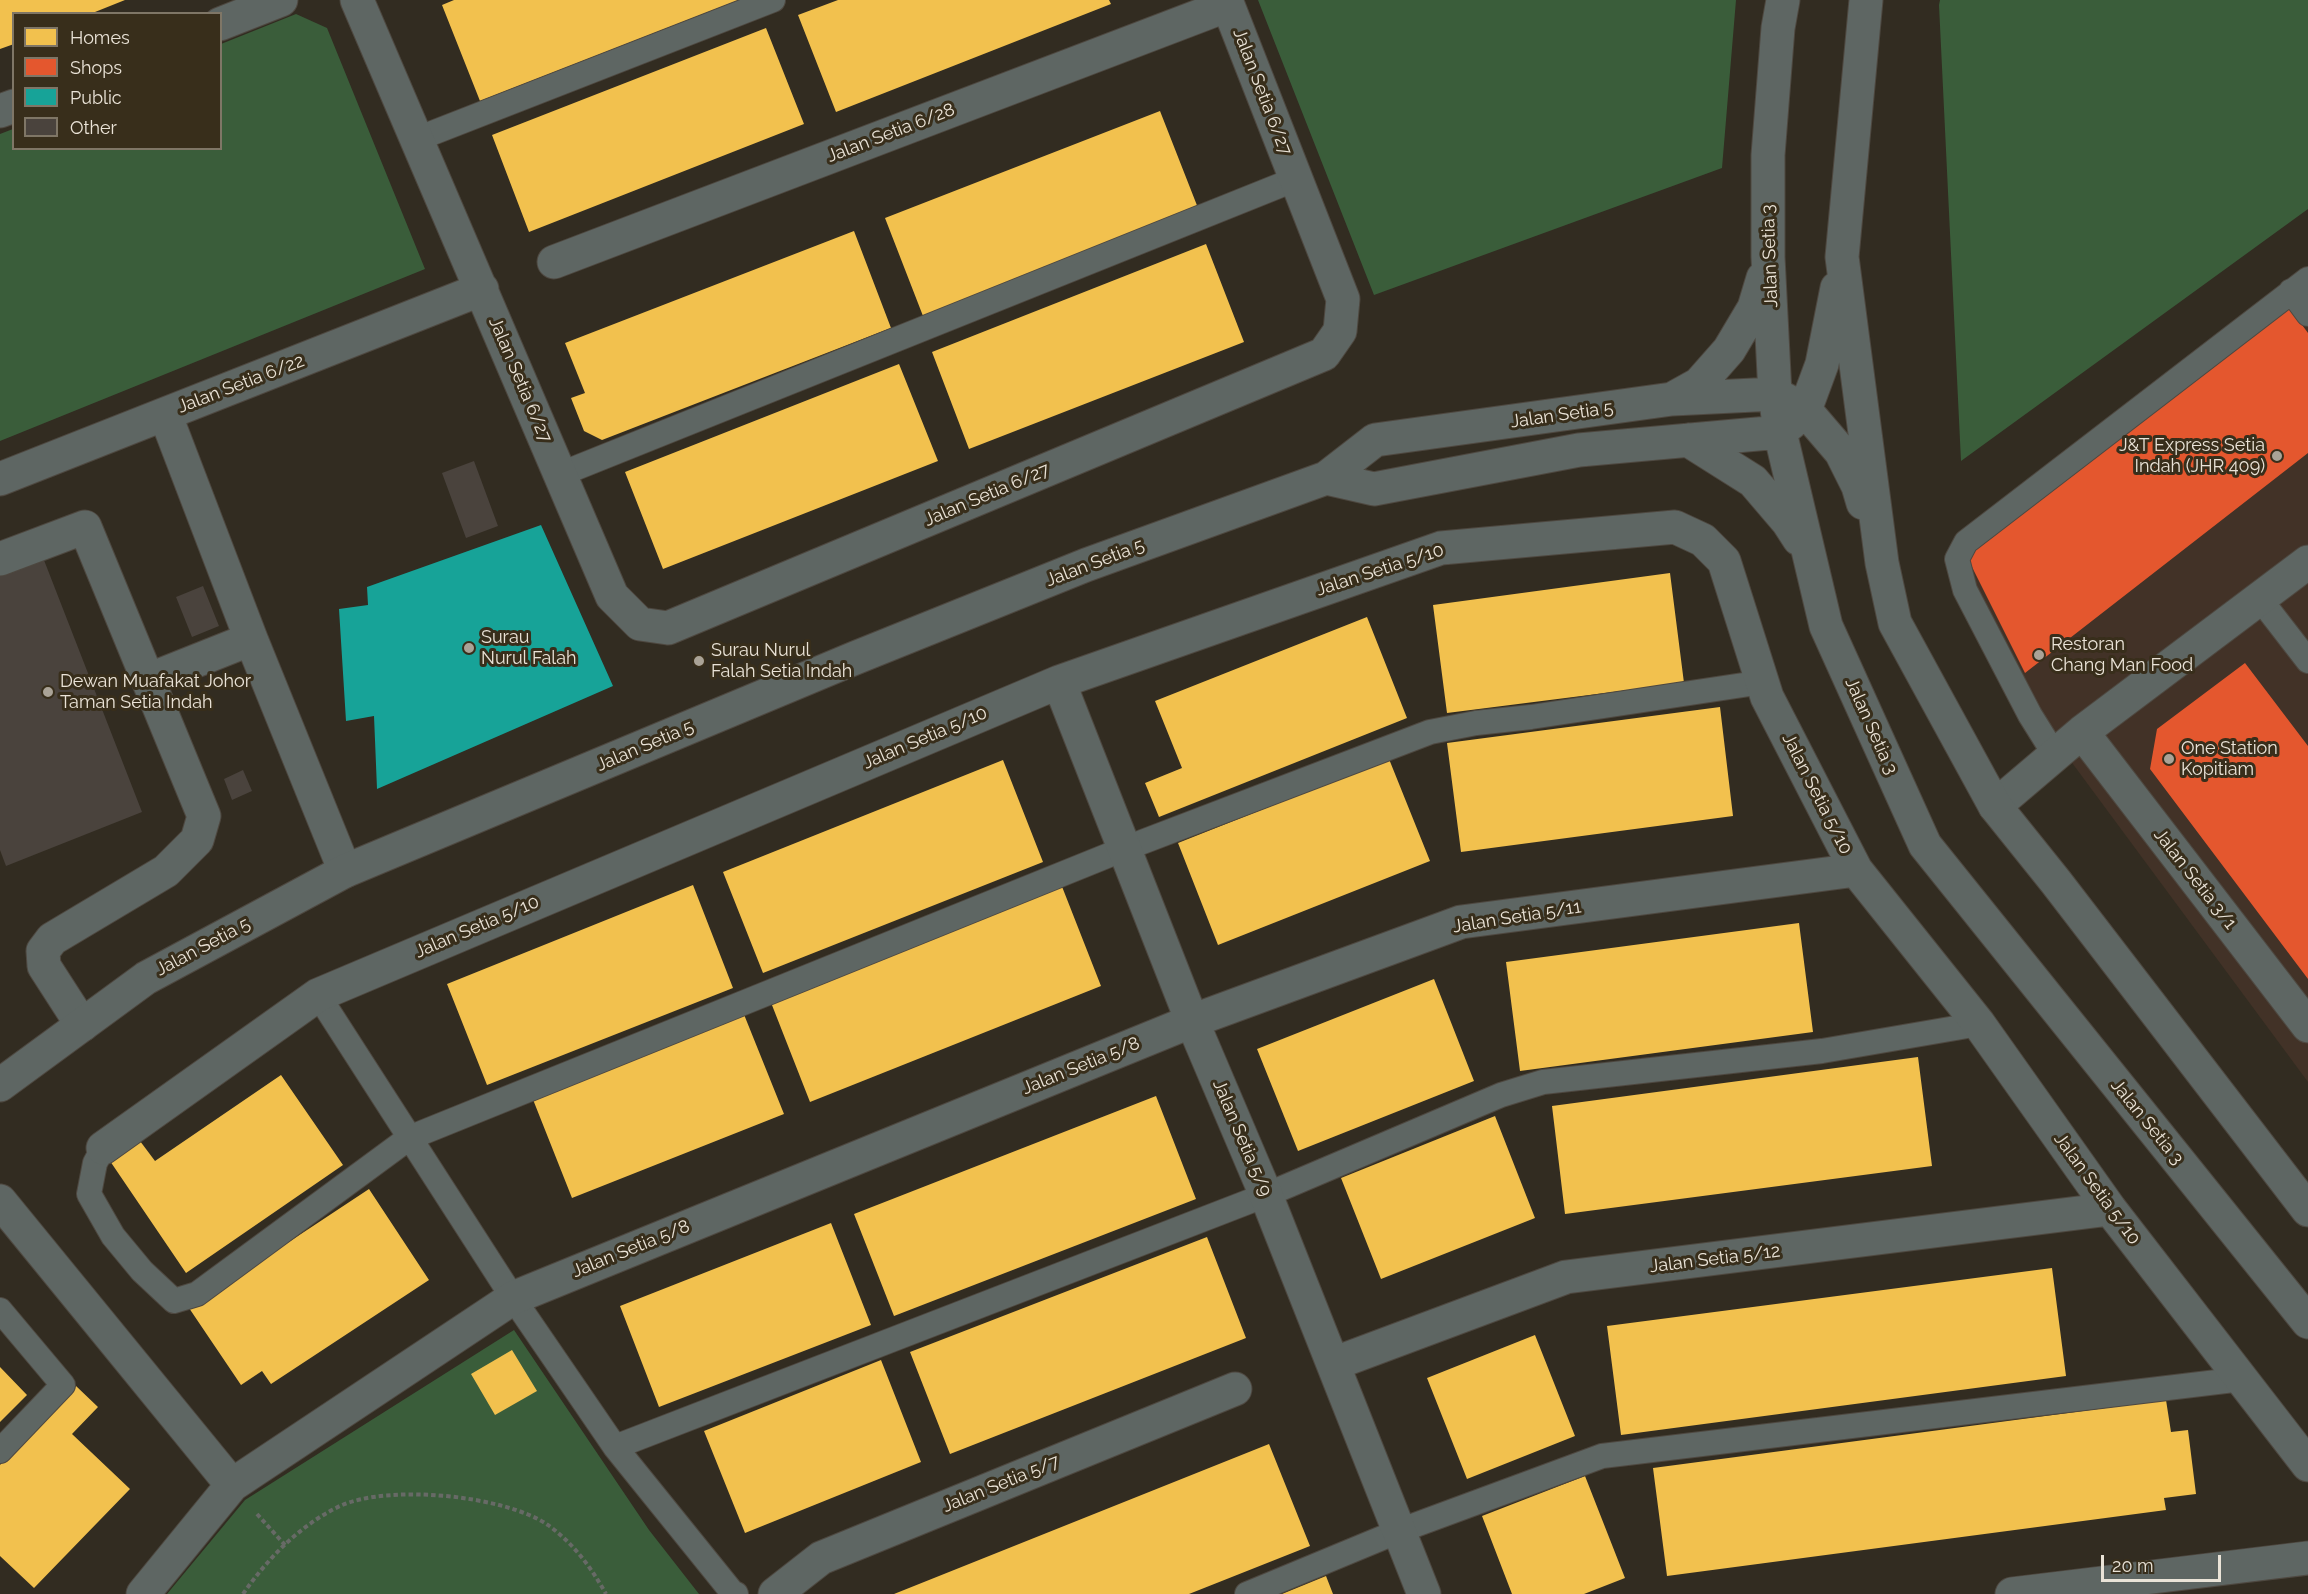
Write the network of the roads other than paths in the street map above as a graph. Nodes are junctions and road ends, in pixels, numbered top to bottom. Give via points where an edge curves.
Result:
1 (281, 0) edge
2 (357, 0) edge
3 (773, 0) edge
4 (1783, 0) edge
5 (1866, 0) edge
6 (1227, 3) edge
7 (222, 23) edge
8 (417, 139) junction
9 (1296, 179) junction
10 (1842, 257) junction
11 (1768, 258) junction
12 (554, 262) dead end
13 (2299, 285) edge
14 (482, 289) junction
15 (2308, 314) edge
16 (1775, 394) junction
17 (1672, 399) junction
18 (1805, 410) junction
19 (165, 414) junction
20 (1780, 432) junction
21 (1688, 440) junction
22 (561, 474) junction
23 (1326, 478) junction
24 (0, 479) edge
25 (1807, 553) junction
26 (0, 559) edge
27 (2308, 562) edge
28 (1882, 563) junction
29 (2260, 599) junction
30 (251, 639) junction
31 (2308, 661) edge
32 (148, 680) junction
33 (1059, 682) junction
34 (1762, 682) junction
35 (2082, 732) junction
36 (2055, 755) junction
37 (1995, 806) junction
38 (1124, 849) junction
39 (1856, 870) junction
40 (345, 871) junction
41 (318, 995) junction
42 (1192, 1021) junction
43 (1979, 1024) junction
44 (82, 1025) junction
45 (2308, 1026) edge
46 (0, 1085) edge
47 (409, 1138) junction
48 (103, 1148) joint
49 (1266, 1195) junction
50 (0, 1201) edge
51 (2110, 1209) junction
52 (2308, 1210) edge
53 (513, 1298) junction
54 (0, 1310) edge
55 (2308, 1322) edge
56 (1333, 1364) junction
57 (2242, 1379) junction
58 (1234, 1389) dead end
59 (615, 1447) junction
60 (0, 1450) edge
61 (2308, 1465) edge
62 (232, 1485) junction
63 (1399, 1530) junction
64 (2308, 1558) edge
65 (2029, 1593) edge
66 (143, 1594) edge
67 (736, 1594) edge
68 (775, 1594) edge
69 (1247, 1594) edge
70 (1424, 1594) edge

1 - 7 street
2 - 8 street, Jalan Setia 6/27
3 - 8 lane
4 - 11 street, Jalan Setia 3 via 1768,155
5 - 10 street
6 - 9 street, Jalan Setia 6/27
6 - 12 street, Jalan Setia 6/28
8 - 14 street, Jalan Setia 6/27
9 - 22 lane
9 - 22 street, Jalan Setia 6/27 via 1343,299 1340,331 1324,354 668,628 640,624 612,596
10 - 18 street via 1822,364
10 - 28 street
11 - 16 street, Jalan Setia 3
11 - 17 street via 1754,308 1729,350 1699,384
13 - 15 lane
13 - 36 lane via 1966,542 1957,559 1965,590
14 - 19 street, Jalan Setia 6/22
14 - 22 street, Jalan Setia 6/27
16 - 17 street, Jalan Setia 5
16 - 18 street
16 - 20 street, Jalan Setia 3
17 - 23 street, Jalan Setia 5 via 1375,440
18 - 20 street
18 - 28 street via 1841,452 1858,486
19 - 24 street, Jalan Setia 6/22
19 - 30 street
20 - 21 street, Jalan Setia 5
20 - 25 street, Jalan Setia 3
21 - 23 street, Jalan Setia 5 via 1579,450 1374,489
21 - 25 street via 1753,481 1788,522
23 - 40 street, Jalan Setia 5 via 1064,574 844,662
25 - 55 street, Jalan Setia 3 via 1826,626 1925,845
26 - 32 street via 85,527
27 - 29 street
28 - 37 street via 1895,623
29 - 31 lane
29 - 35 street
30 - 32 street
30 - 40 street
32 - 44 street via 204,816 197,840 166,871 52,939 43,951 44,966
33 - 34 street, Jalan Setia 5/10 via 1442,548 1675,527 1703,540 1724,561
33 - 38 street, Jalan Setia 5/9
33 - 41 street, Jalan Setia 5/10
34 - 38 lane via 1430,732
34 - 39 street, Jalan Setia 5/10
35 - 36 street
35 - 45 street, Jalan Setia 3/1
36 - 37 street
37 - 52 street
38 - 42 street, Jalan Setia 5/9
38 - 47 lane
39 - 42 street, Jalan Setia 5/11 via 1461,922
39 - 43 street, Jalan Setia 5/10
40 - 44 street, Jalan Setia 5 via 146,978
41 - 47 lane
41 - 48 street, Jalan Setia 5/10
42 - 49 street, Jalan Setia 5/9
42 - 53 street, Jalan Setia 5/8
43 - 49 lane via 1821,1051 1543,1082 1501,1095
43 - 51 street, Jalan Setia 5/10
44 - 46 street, Jalan Setia 5
47 - 48 lane via 196,1294 174,1301 113,1236 89,1194 95,1163
47 - 53 lane
49 - 56 street, Jalan Setia 5/9
49 - 59 lane
50 - 62 street
51 - 56 street, Jalan Setia 5/12 via 1566,1278
51 - 57 street, Jalan Setia 5/10
53 - 59 lane
53 - 62 street, Jalan Setia 5/8
54 - 60 lane via 63,1385
56 - 63 street, Jalan Setia 5/9
57 - 61 street, Jalan Setia 5/10
57 - 63 lane via 1602,1456
58 - 68 street, Jalan Setia 5/7 via 821,1558
59 - 67 lane
62 - 66 street, Jalan Setia 5/8
63 - 69 lane
63 - 70 street, Jalan Setia 5/9
64 - 65 street

